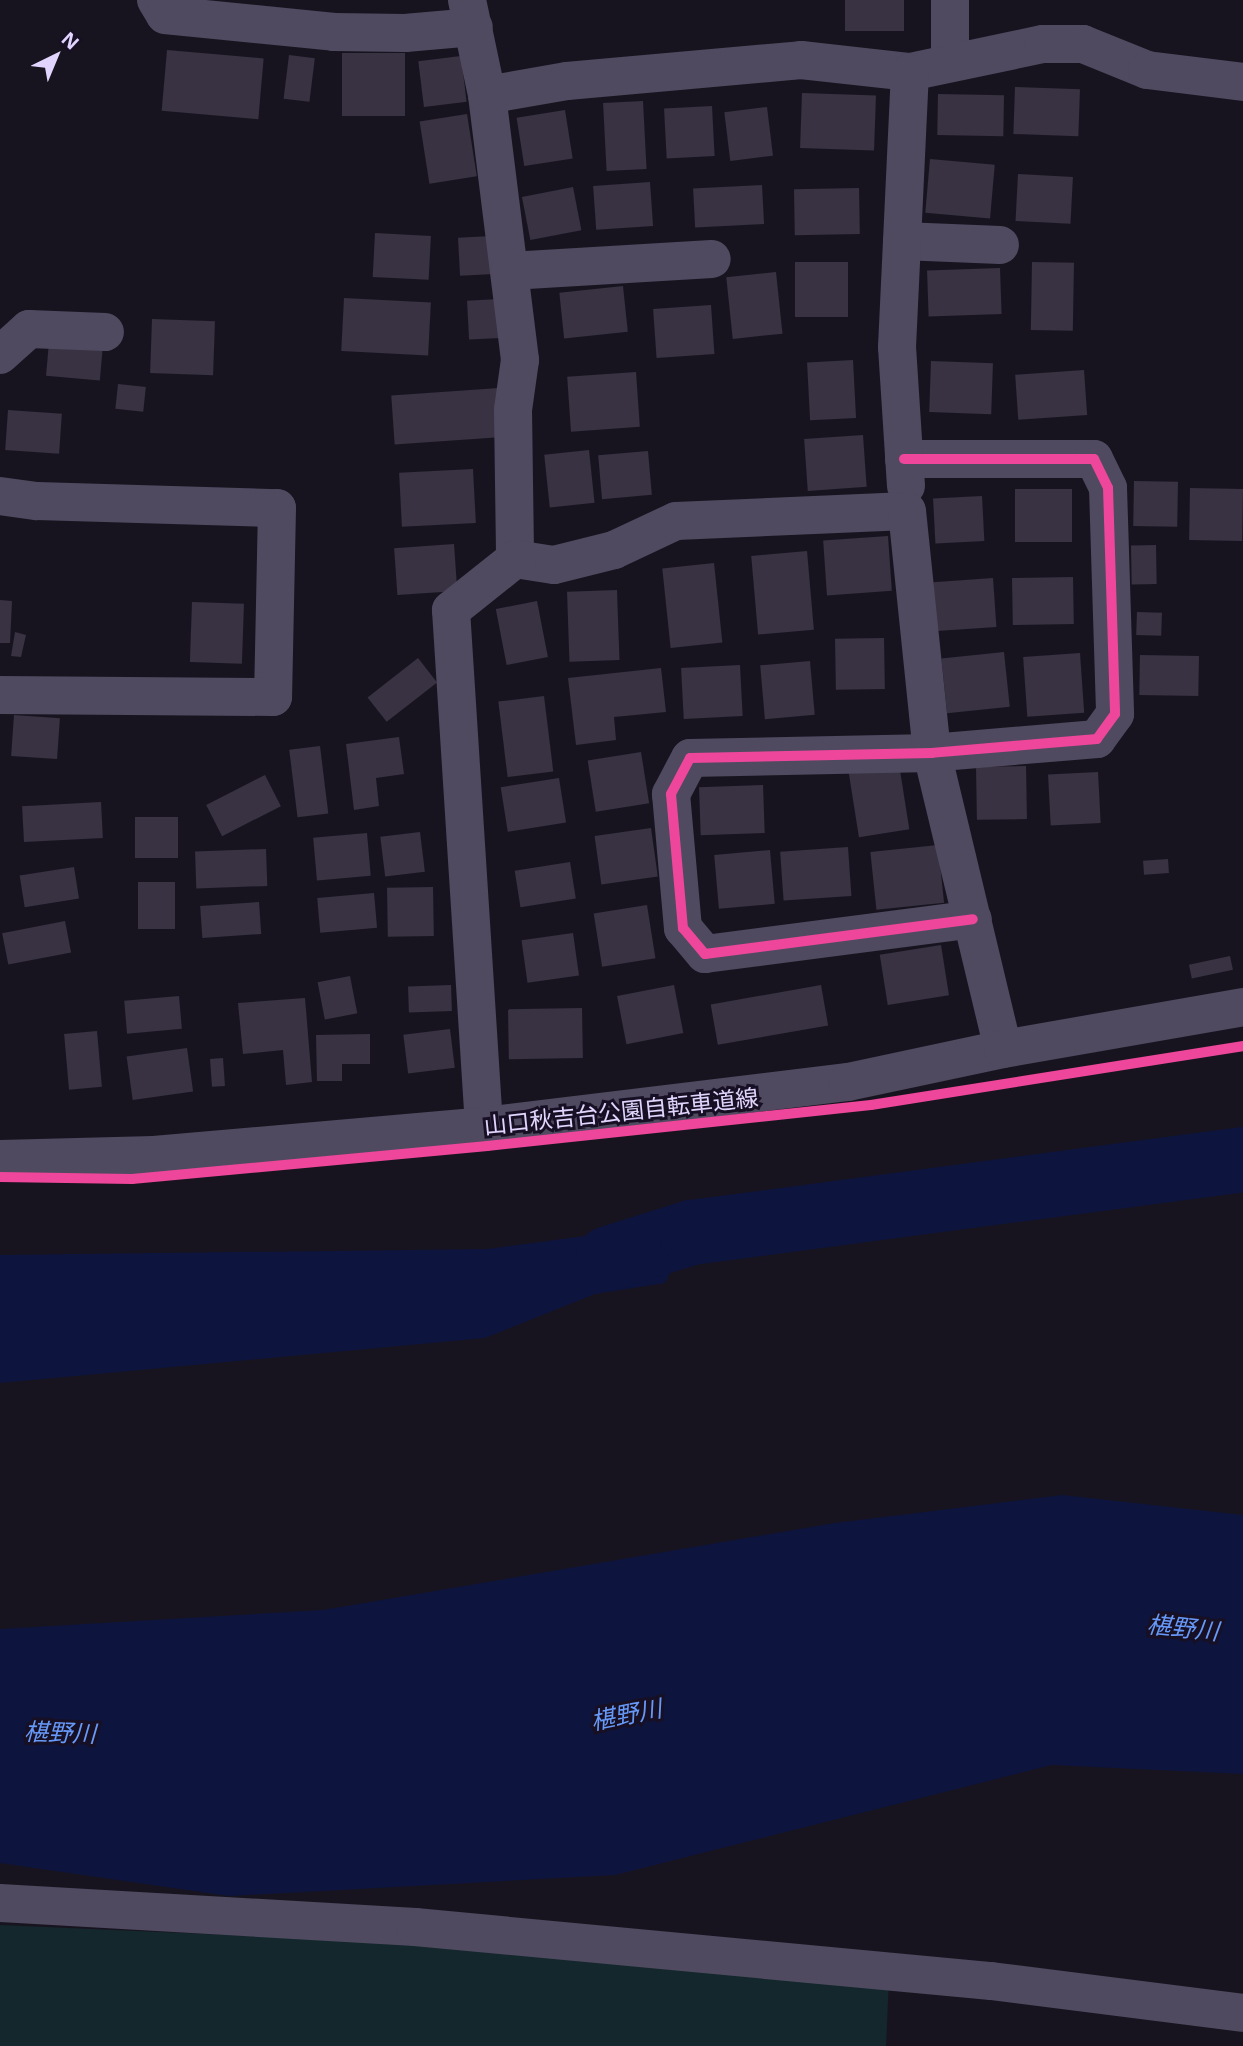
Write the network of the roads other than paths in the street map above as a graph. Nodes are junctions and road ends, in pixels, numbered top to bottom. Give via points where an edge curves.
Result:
1 (156, 0) edge
2 (950, 0) edge
3 (471, 13) edge
4 (950, 60) junction
5 (911, 72) junction
6 (1243, 82) edge
7 (487, 95) junction
8 (902, 241) junction
9 (1000, 245) dead end
10 (712, 259) dead end
11 (510, 271) junction
12 (105, 332) dead end
13 (0, 355) edge
14 (904, 459) junction
15 (0, 496) edge
16 (907, 511) junction
17 (515, 559) junction
18 (0, 695) edge
19 (932, 753) junction
20 (973, 919) junction
21 (1243, 1007) edge
22 (1003, 1049) junction
23 (484, 1126) junction
24 (0, 1159) edge
25 (0, 1903) edge
26 (1243, 2013) edge

1 - 3 street via 165,15 334,32 405,33
2 - 4 street
3 - 7 street
4 - 5 street
4 - 6 street via 1043,44 1083,44 1147,70
5 - 7 street via 801,60 567,81
5 - 8 street
7 - 11 street
8 - 9 street
8 - 14 street via 897,347
10 - 11 street
11 - 17 street via 520,360 513,410
12 - 13 street via 29,329
14 - 16 street
14 - 19 street via 1094,459 1108,488 1115,714 1097,739
15 - 18 street via 37,502 277,508 273,698
16 - 17 street via 676,521 614,551 554,565
16 - 19 street
17 - 23 street via 451,610
19 - 20 street
19 - 20 street via 690,758 671,794 683,928 705,954
20 - 22 street
21 - 22 street
22 - 23 street via 848,1082
23 - 24 street via 154,1155
25 - 26 street via 428,1928 991,1981

